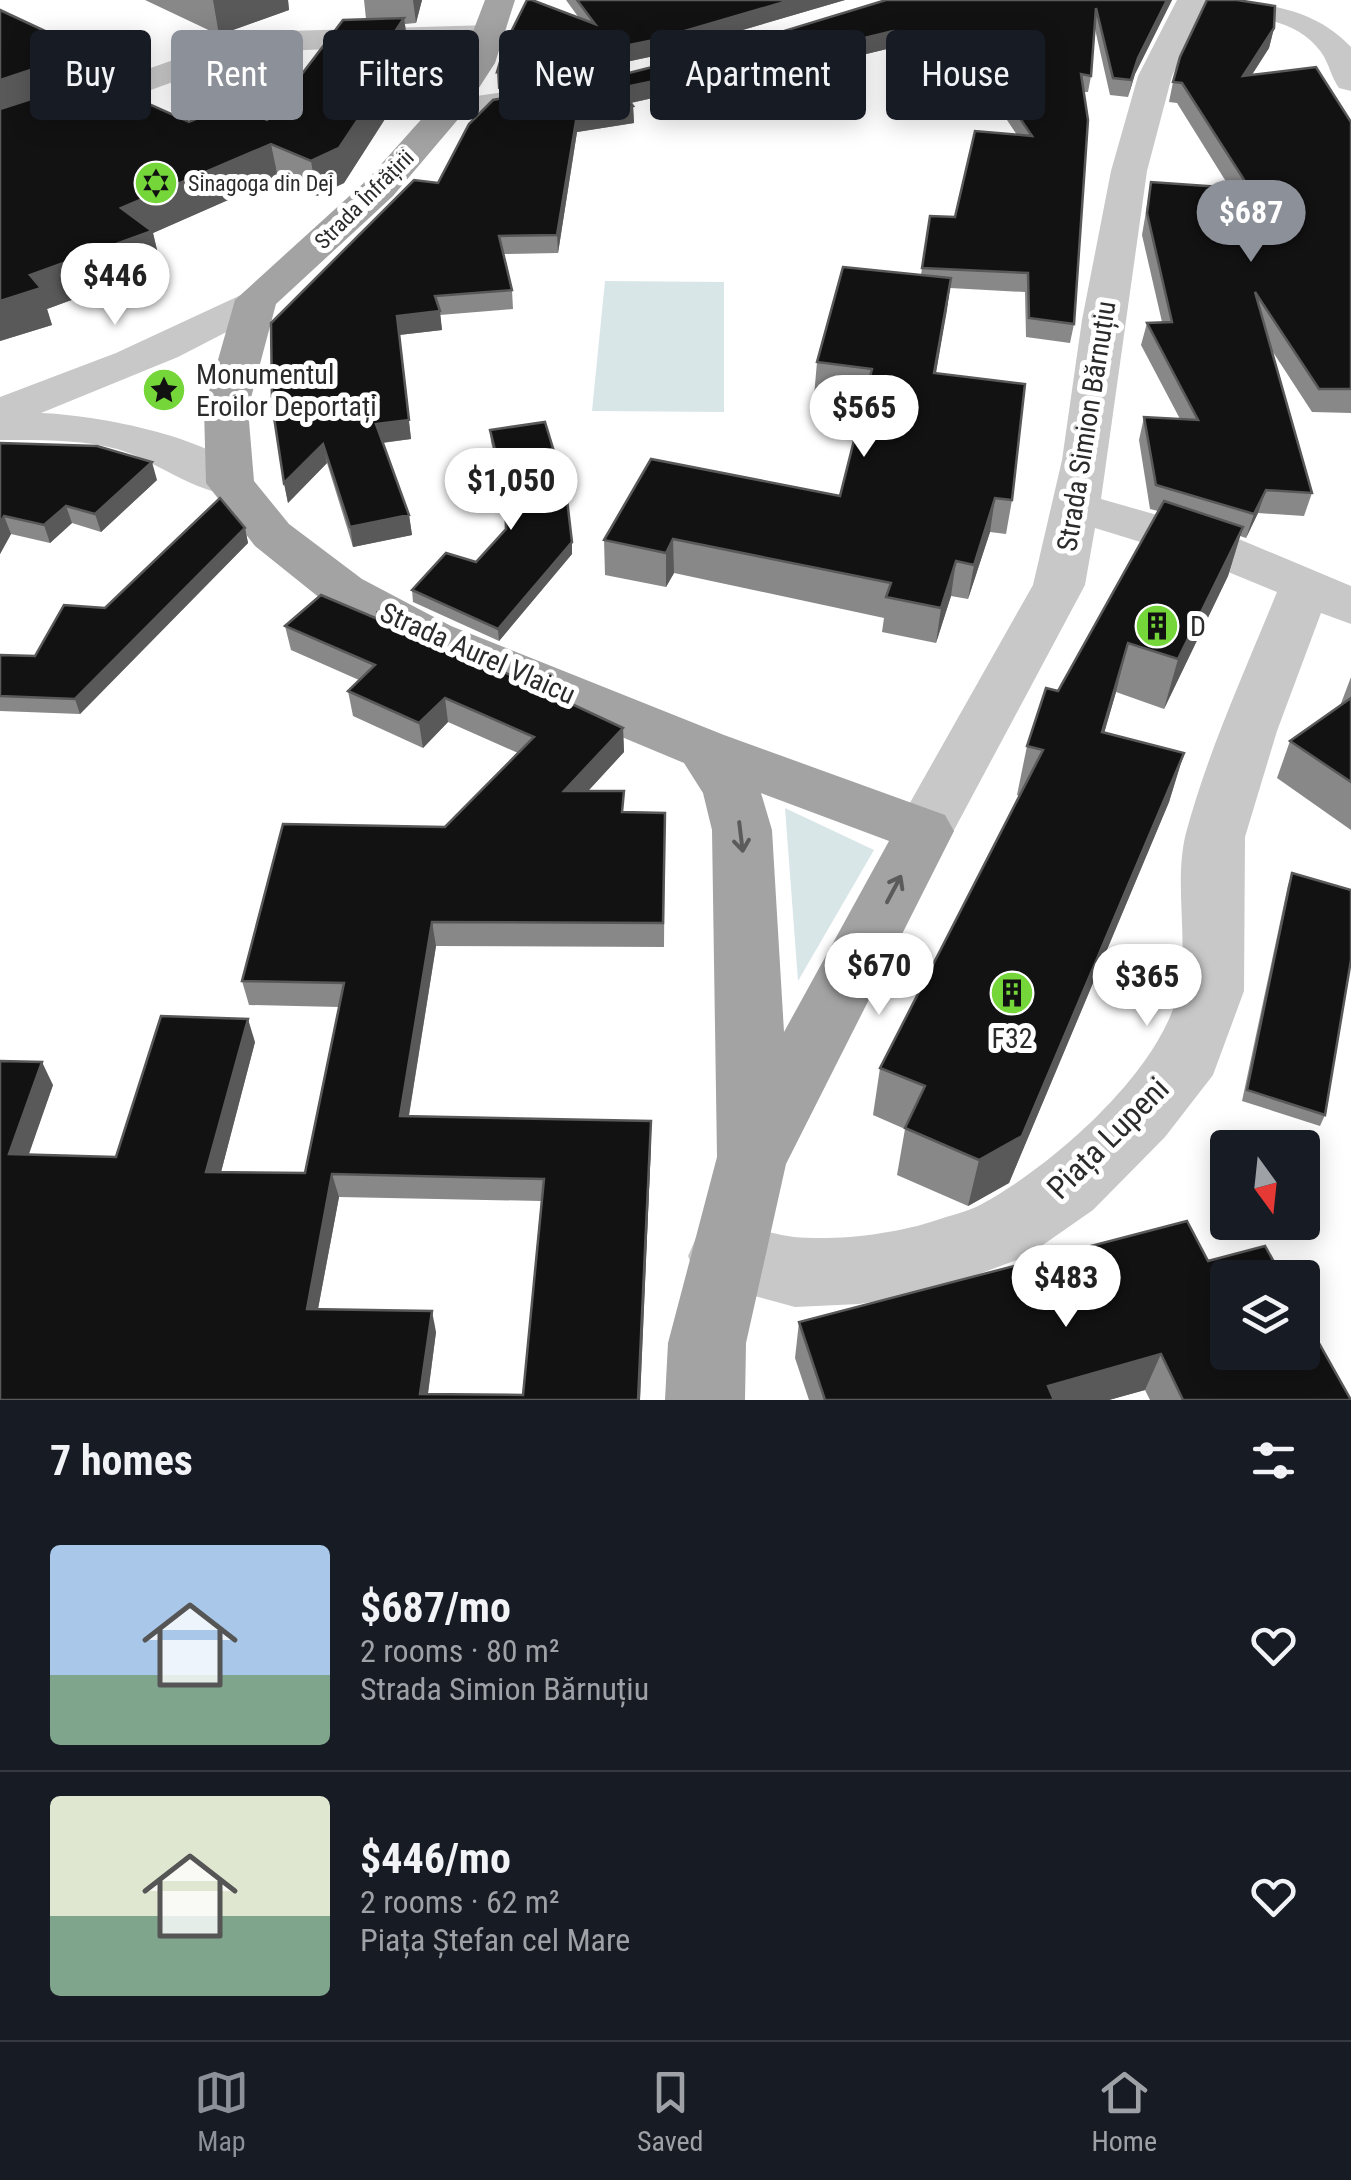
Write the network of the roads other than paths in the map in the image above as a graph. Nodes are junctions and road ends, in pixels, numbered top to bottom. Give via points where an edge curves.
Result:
1 (1192, 1) edge
2 (494, 17) edge
3 (479, 60) edge
4 (1351, 81) edge
5 (439, 120) edge
6 (0, 133) edge
7 (256, 300) junction
8 (0, 412) edge
9 (0, 426) edge
10 (230, 483) junction
11 (1075, 508) junction
12 (1329, 596) edge
13 (704, 748) junction
14 (924, 832) junction
15 (751, 1161) junction
16 (725, 1256) junction
17 (705, 1400) edge

1 - 4 street via 1306,22 1339,52
1 - 11 street, Strada Simion Bărnuțiu via 1155,76 1128,171
2 - 3 main road, Strada Înfrățirii
2 - 6 street, Strada Înfrățirii via 253,42
5 - 7 main road, Strada Înfrățirii via 380,188
7 - 8 street via 152,353
7 - 10 main road via 226,409
9 - 10 street via 100,429 143,439
10 - 13 main road, Strada Aurel Vlaicu via 272,535 344,591 432,638
11 - 12 street via 1220,548
11 - 14 street, Strada Simion Bărnuțiu via 1059,585
12 - 16 street, Piața Lupeni via 1249,731 1215,837 1211,992 1188,1055 1140,1116 1068,1186 1001,1232 932,1257 795,1272
13 - 14 main road
13 -> 15 main road via 730,791 742,830
15 -> 14 main road
15 - 16 main road
16 - 17 main road via 707,1343

